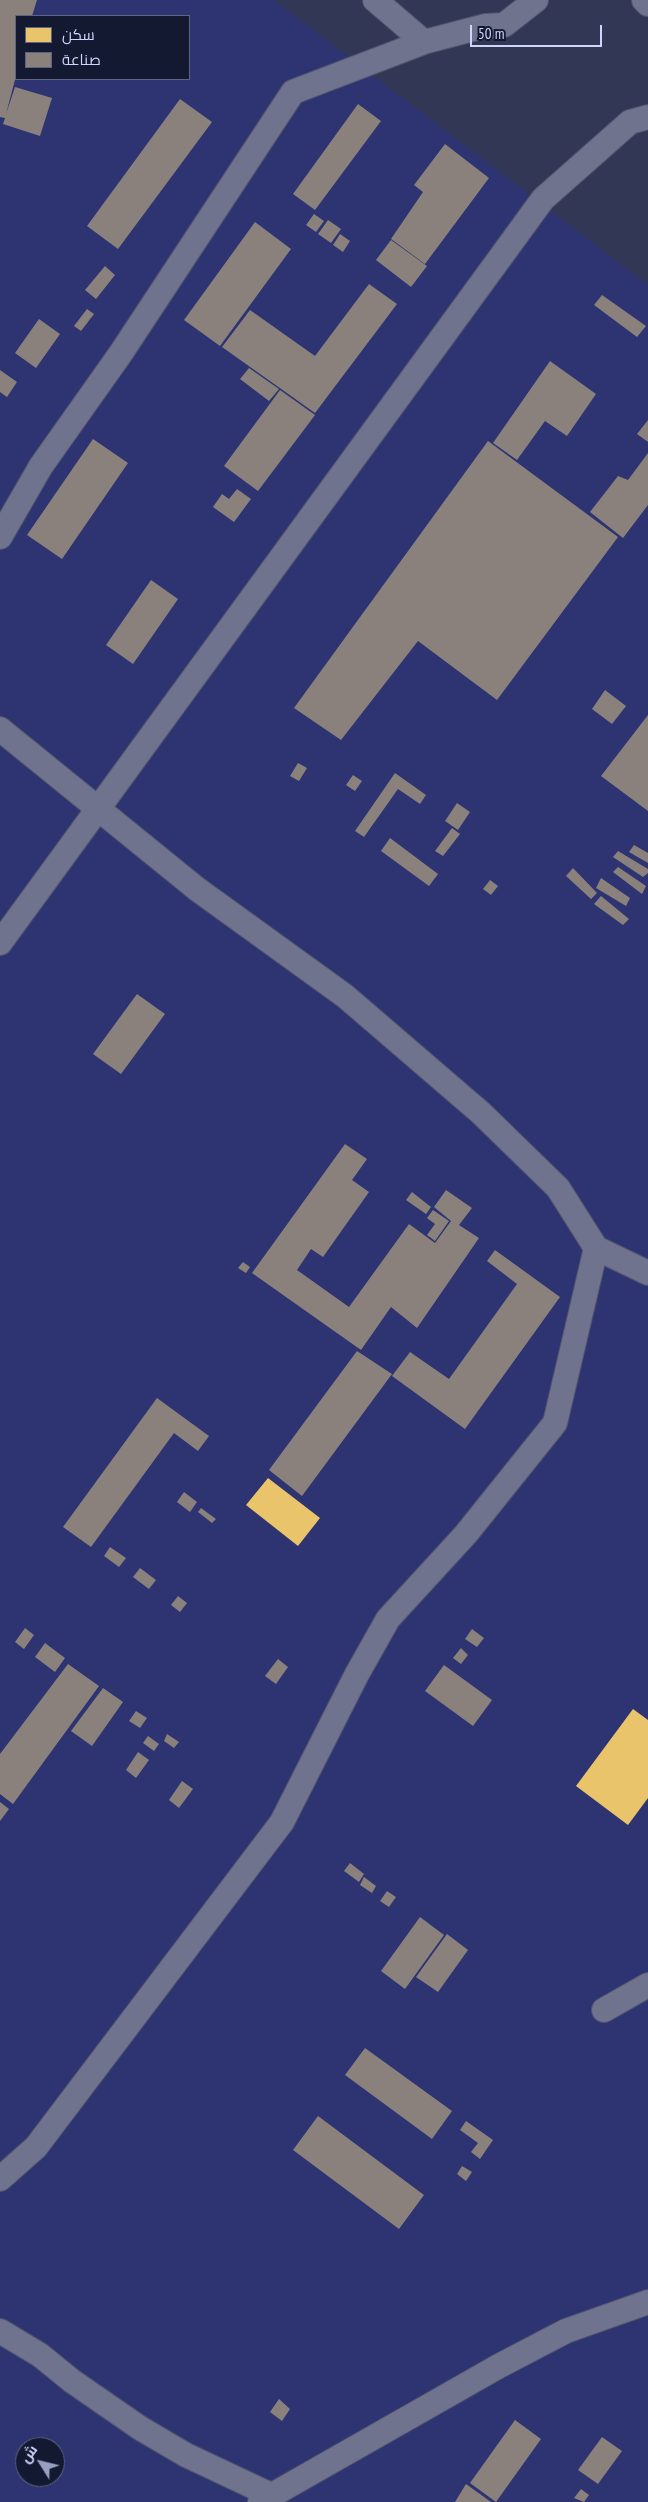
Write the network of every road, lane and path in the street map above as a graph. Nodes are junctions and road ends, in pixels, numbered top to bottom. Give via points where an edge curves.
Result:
1 (375, 0) edge
2 (536, 0) edge
3 (644, 0) edge
4 (648, 4) edge
5 (424, 42) junction
6 (648, 116) edge
7 (0, 537) edge
8 (0, 729) edge
9 (99, 808) junction
10 (0, 943) edge
11 (596, 1248) junction
12 (648, 1273) edge
13 (648, 1985) edge
14 (604, 2010) dead end
15 (3, 2180) edge
16 (648, 2302) edge
17 (0, 2331) edge
18 (266, 2499) edge

1 - 5 street
2 - 5 street via 504,25 485,26
3 - 4 street
5 - 7 street via 294,92 121,353 40,466
6 - 9 street via 630,122 543,199
8 - 9 street
9 - 10 street
9 - 11 street via 197,889 345,996 481,1112 558,1188
11 - 12 street
11 - 15 street via 556,1423 466,1534 388,1619 282,1822 36,2147
13 - 14 street
16 - 18 street via 566,2331
17 - 18 street via 40,2355 140,2428

